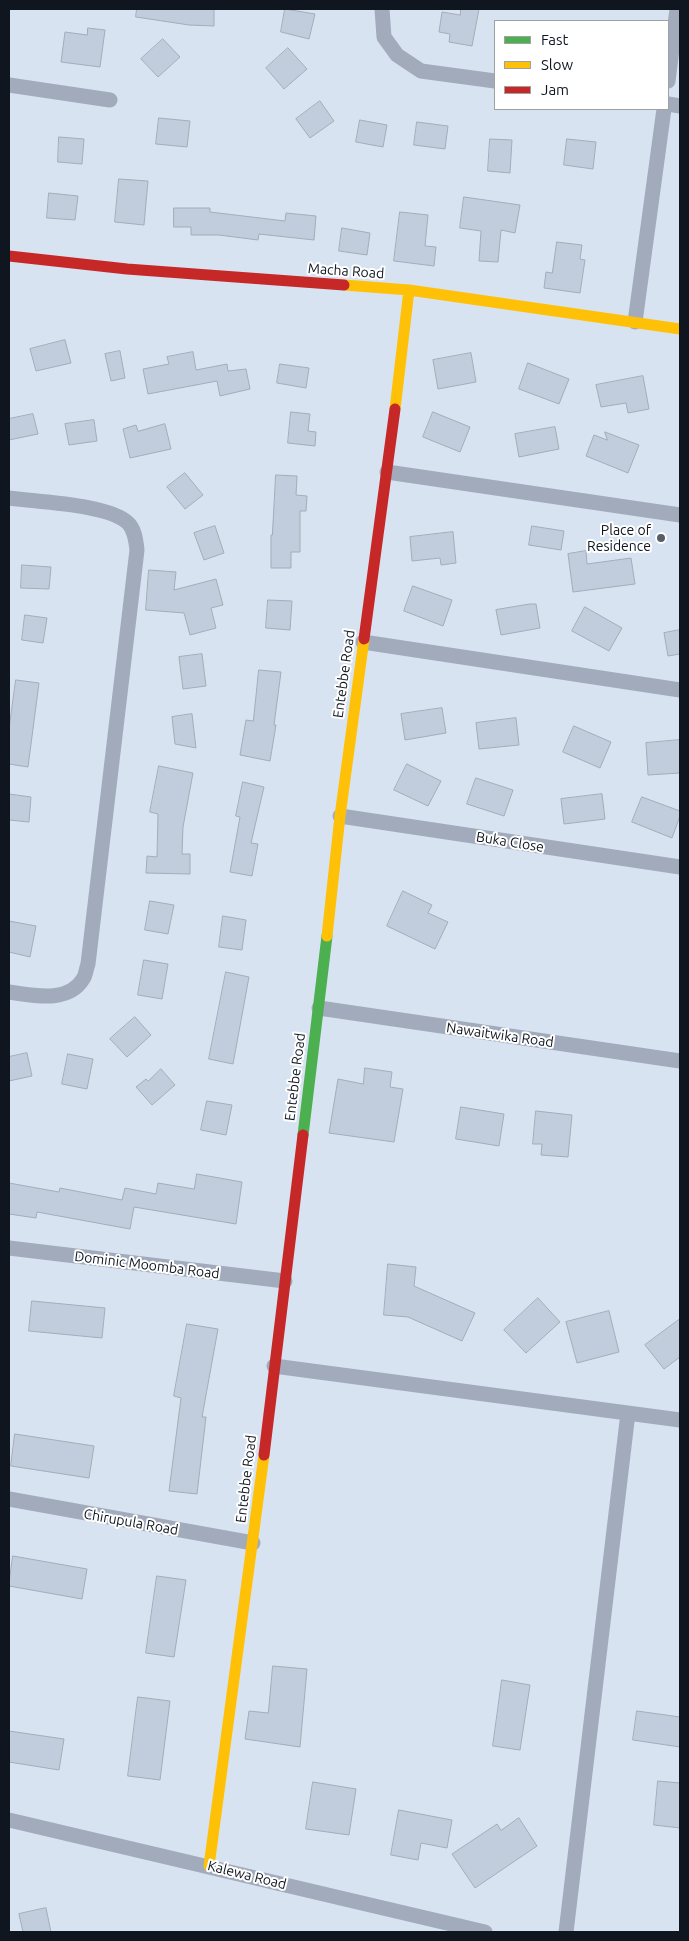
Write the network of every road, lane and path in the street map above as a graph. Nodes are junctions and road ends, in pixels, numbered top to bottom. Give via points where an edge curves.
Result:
1 (382, 9) edge
2 (677, 9) edge
3 (669, 73) edge
4 (494, 81) edge
5 (9, 85) edge
6 (110, 100) dead end
7 (664, 110) edge
8 (9, 256) edge
9 (409, 290) junction
10 (635, 322) junction
11 (680, 329) edge
12 (387, 472) junction
13 (9, 498) edge
14 (680, 514) edge
15 (363, 642) junction
16 (680, 690) edge
17 (340, 816) junction
18 (680, 867) edge
19 (9, 992) edge
20 (319, 1008) junction
21 (680, 1061) edge
22 (9, 1248) edge
23 (284, 1281) junction
24 (274, 1366) junction
25 (628, 1413) junction
26 (680, 1420) edge
27 (9, 1500) edge
28 (253, 1542) junction
29 (9, 1820) edge
30 (209, 1866) junction
31 (485, 1932) edge
32 (566, 1932) edge

1 - 4 street via 384,37 397,55 421,71
2 - 3 street
5 - 6 street
7 - 10 street
8 - 9 street, Macha Road via 127,270
9 - 10 street, Macha Road
9 - 12 street, Entebbe Road
10 - 11 street, Macha Road
12 - 14 street
12 - 15 street, Entebbe Road
13 - 19 street via 113,514 129,524 137,550 88,964 83,979 74,990 41,996
15 - 16 street
15 - 17 street, Entebbe Road
17 - 18 street, Buka Close
17 - 20 street, Entebbe Road
20 - 21 street, Nawaitwika Road
20 - 23 street, Entebbe Road
22 - 23 street, Dominic Moomba Road
23 - 24 street, Entebbe Road
24 - 25 street
24 - 28 street, Entebbe Road
25 - 26 street
25 - 32 street
27 - 28 street, Chirupula Road
28 - 30 street, Entebbe Road
29 - 30 street, Kalewa Road
30 - 31 street, Kalewa Road

